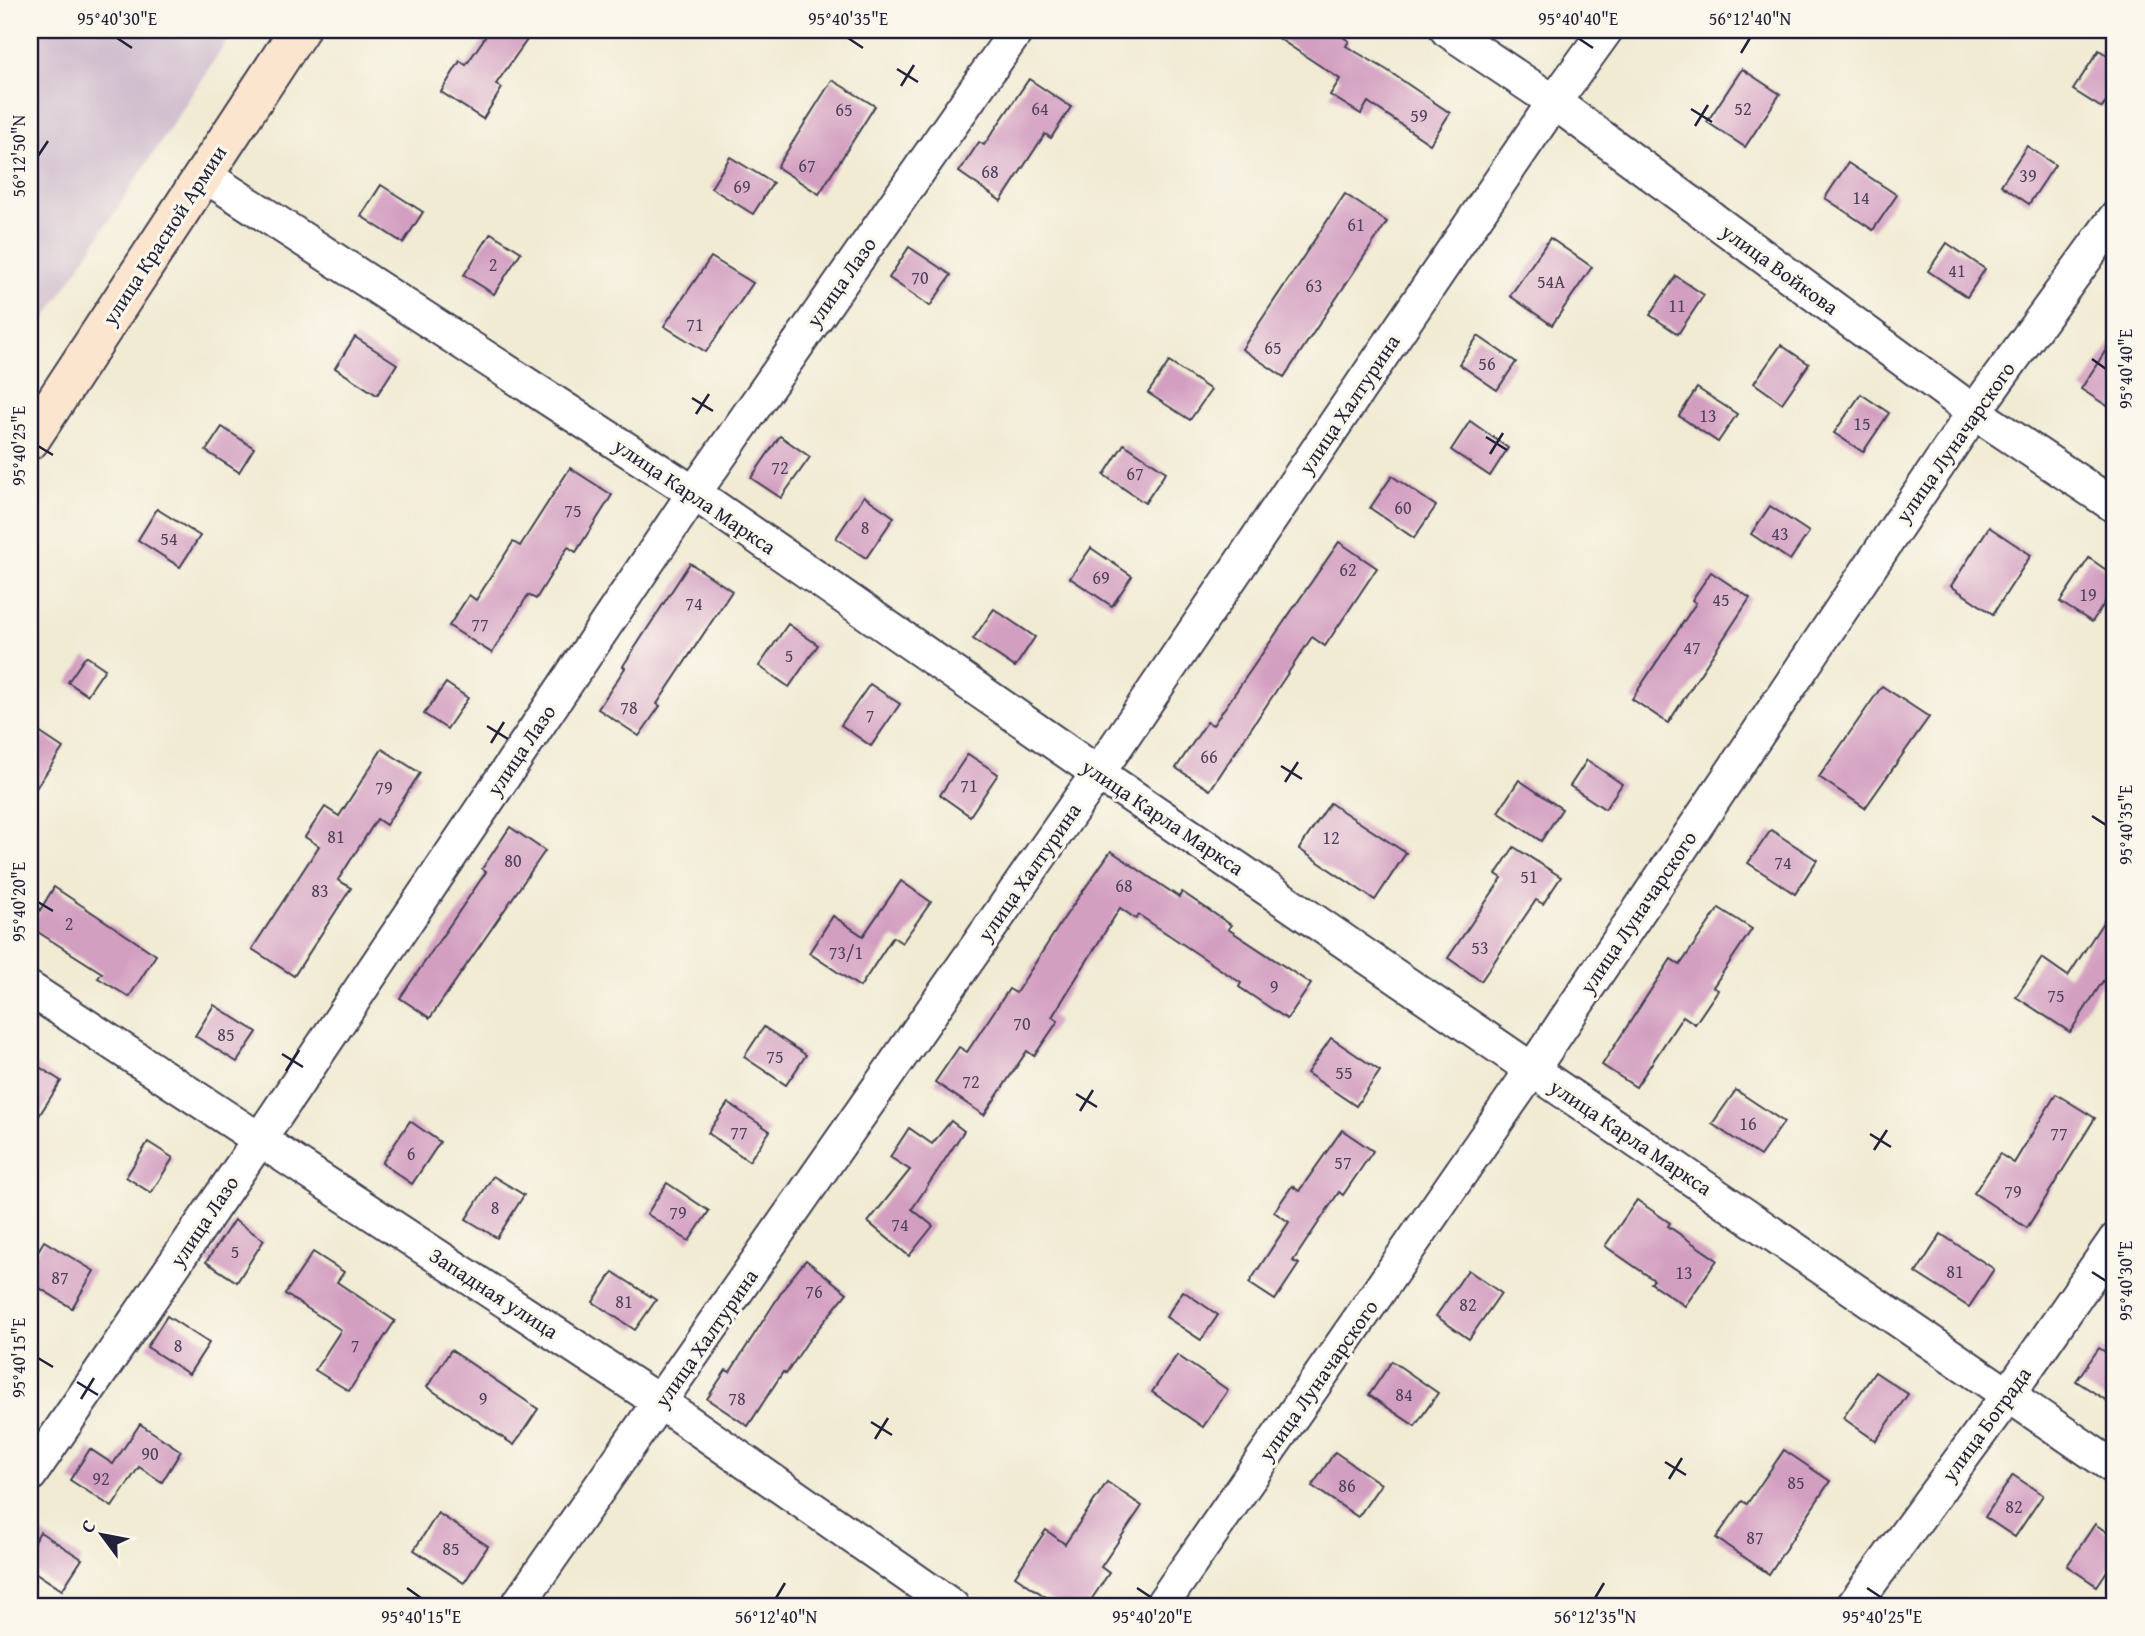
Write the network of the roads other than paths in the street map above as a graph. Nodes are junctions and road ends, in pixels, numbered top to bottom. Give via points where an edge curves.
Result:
1 (299, 30) edge
2 (1017, 30) edge
3 (1447, 30) edge
4 (1606, 30) edge
5 (1554, 102) junction
6 (204, 175) junction
7 (2115, 218) edge
8 (1974, 412) junction
9 (30, 440) edge
10 (694, 493) junction
11 (2115, 506) edge
12 (1098, 773) junction
13 (30, 989) edge
14 (1532, 1070) junction
15 (260, 1139) junction
16 (2115, 1240) edge
17 (2008, 1395) junction
18 (661, 1403) junction
19 (2115, 1468) edge
20 (30, 1475) edge
21 (517, 1606) edge
22 (952, 1606) edge
23 (1161, 1606) edge
24 (1853, 1606) edge

1 - 6 street, улица Красной Армии
2 - 10 street, улица Лазо
3 - 5 street, улица Войкова
4 - 5 street, улица Халтурина
5 - 8 street, улица Войкова
5 - 12 street, улица Халтурина
6 - 9 street, улица Красной Армии
6 - 10 street, улица Карла Маркса
7 - 8 street, улица Луначарского
8 - 11 street, улица Войкова
8 - 14 street, улица Луначарского
10 - 12 street, улица Карла Маркса
10 - 15 street, улица Лазо
12 - 14 street, улица Карла Маркса
12 - 18 street, улица Халтурина
13 - 15 street, Западная улица
14 - 17 street, улица Карла Маркса
14 - 23 street, улица Луначарского
15 - 18 street, Западная улица
15 - 20 street, улица Лазо
16 - 17 street, улица Бограда
17 - 19 street, улица Карла Маркса
17 - 24 street, улица Бограда
18 - 21 street, улица Халтурина
18 - 22 street, Западная улица

